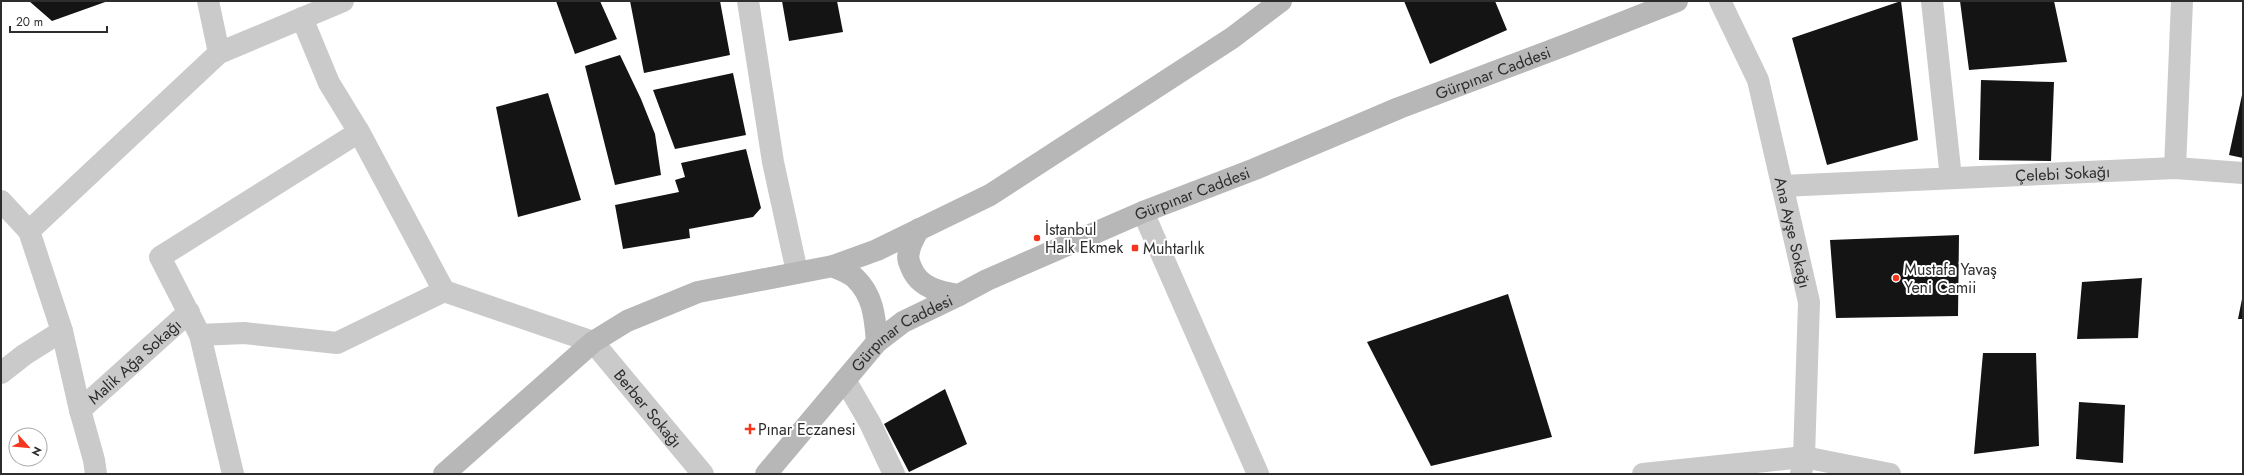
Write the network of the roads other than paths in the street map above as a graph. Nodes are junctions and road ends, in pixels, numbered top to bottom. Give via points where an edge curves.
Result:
1 (208, 1) edge
2 (343, 1) edge
3 (748, 1) edge
4 (1281, 1) edge
5 (1677, 1) edge
6 (1720, 1) edge
7 (1932, 1) edge
8 (2182, 1) edge
9 (302, 18) junction
10 (220, 52) junction
11 (359, 132) junction
12 (2175, 168) junction
13 (2243, 173) edge
14 (1951, 178) junction
15 (1782, 186) junction
16 (1, 201) edge
17 (1143, 212) junction
18 (919, 229) junction
19 (28, 231) junction
20 (833, 266) junction
21 (797, 272) junction
22 (444, 291) junction
23 (959, 295) junction
24 (189, 312) junction
25 (62, 331) junction
26 (200, 335) junction
27 (594, 342) junction
28 (877, 342) junction
29 (1, 374) edge
30 (845, 380) junction
31 (80, 410) junction
32 (1803, 466) edge
33 (453, 471) edge
34 (96, 474) edge
35 (233, 474) edge
36 (703, 474) edge
37 (766, 474) edge
38 (894, 474) edge
39 (1258, 474) edge
40 (1643, 474) edge
41 (1890, 474) edge

1 - 10 street
2 - 9 street
3 - 21 street via 773,162
4 - 18 main road via 1232,38 990,195
5 - 17 main road, Gürpınar Caddesi via 1399,108 1256,169
6 - 15 street, Ana Ayşe Sokağı via 1758,80
7 - 14 street
8 - 12 street
9 - 10 street
9 - 11 street via 329,83
10 - 19 street
11 - 22 street
11 - 24 street via 160,257
12 - 13 street, Çelebi Sokağı
12 - 14 street, Çelebi Sokağı
14 - 15 street, Çelebi Sokağı
15 - 32 street, Ana Ayşe Sokağı via 1809,302
16 - 19 street
17 - 23 main road, Gürpınar Caddesi via 986,280
17 - 39 street
18 - 20 main road via 877,250
18 - 23 main road via 908,258 914,274 926,286 940,292
19 - 25 street
20 - 21 main road
20 - 28 main road via 855,278 866,291 874,310
21 - 27 main road via 698,292 626,321
22 - 26 street via 337,343 244,333
22 - 27 street
23 - 28 main road, Gürpınar Caddesi via 903,322
24 - 26 street
24 - 31 street, Malik Ağa Sokağı
25 - 29 street via 24,355
25 - 31 street
26 - 35 street
27 - 33 main road
27 - 36 street, Berber Sokağı
28 - 30 main road, Gürpınar Caddesi
30 - 37 main road, Gürpınar Caddesi
30 - 38 street via 870,423
31 - 34 street
32 - 40 street
32 - 41 street

